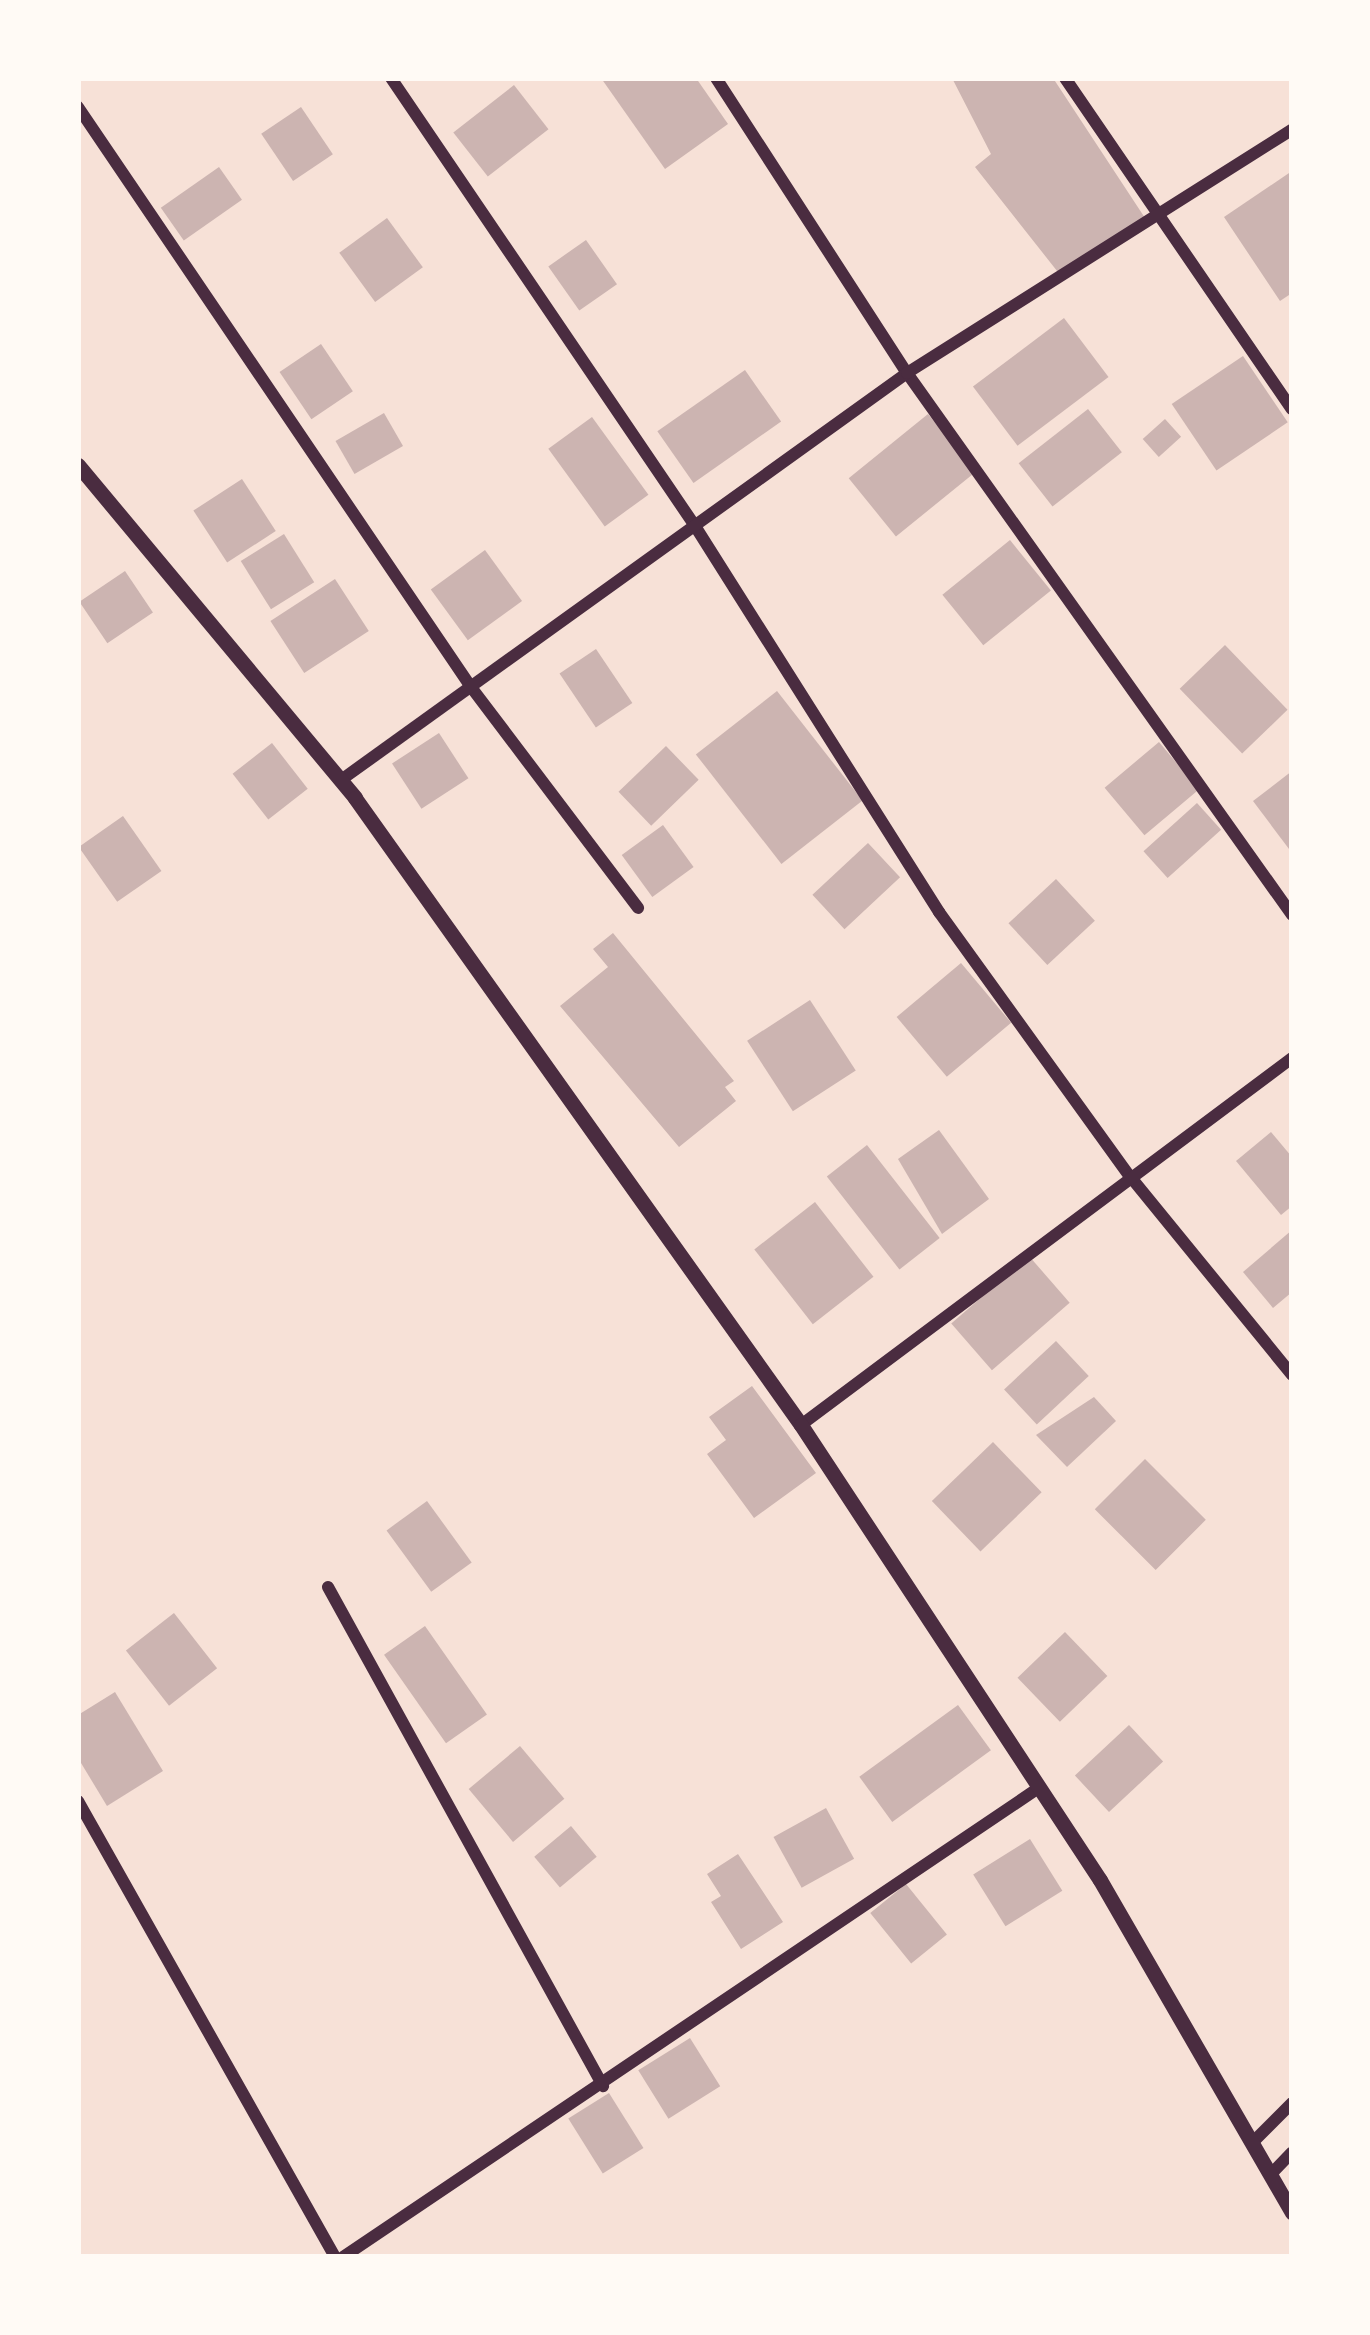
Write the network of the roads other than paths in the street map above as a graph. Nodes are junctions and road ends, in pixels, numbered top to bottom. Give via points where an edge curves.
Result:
1 (391, 78) edge
2 (716, 78) edge
3 (1065, 78) edge
4 (78, 107) edge
5 (1292, 130) edge
6 (1158, 224) junction
7 (907, 373) junction
8 (1292, 409) edge
9 (78, 465) edge
10 (695, 526) junction
11 (472, 687) junction
12 (340, 780) junction
13 (638, 908) dead end
14 (1292, 916) edge
15 (1292, 1058) edge
16 (1129, 1175) junction
17 (1292, 1375) edge
18 (800, 1425) junction
19 (328, 1586) dead end
20 (1037, 1789) junction
21 (78, 1801) edge
22 (603, 2086) junction
23 (1292, 2103) edge
24 (1254, 2141) junction
25 (1292, 2152) edge
26 (1271, 2174) junction
27 (1292, 2212) edge
28 (339, 2257) edge

1 - 10 street
2 - 7 street
3 - 6 street
4 - 11 street
5 - 6 street
6 - 7 street
6 - 8 street
7 - 10 street
7 - 14 street
9 - 12 street
10 - 11 street
10 - 16 street via 939,912
11 - 12 street
11 - 13 street
12 - 18 street
15 - 16 street
16 - 17 street
16 - 18 street
18 - 20 street
19 - 22 street
20 - 22 street
20 - 24 street
21 - 28 street
22 - 28 street
23 - 24 street
24 - 26 street
25 - 26 street
26 - 27 street

